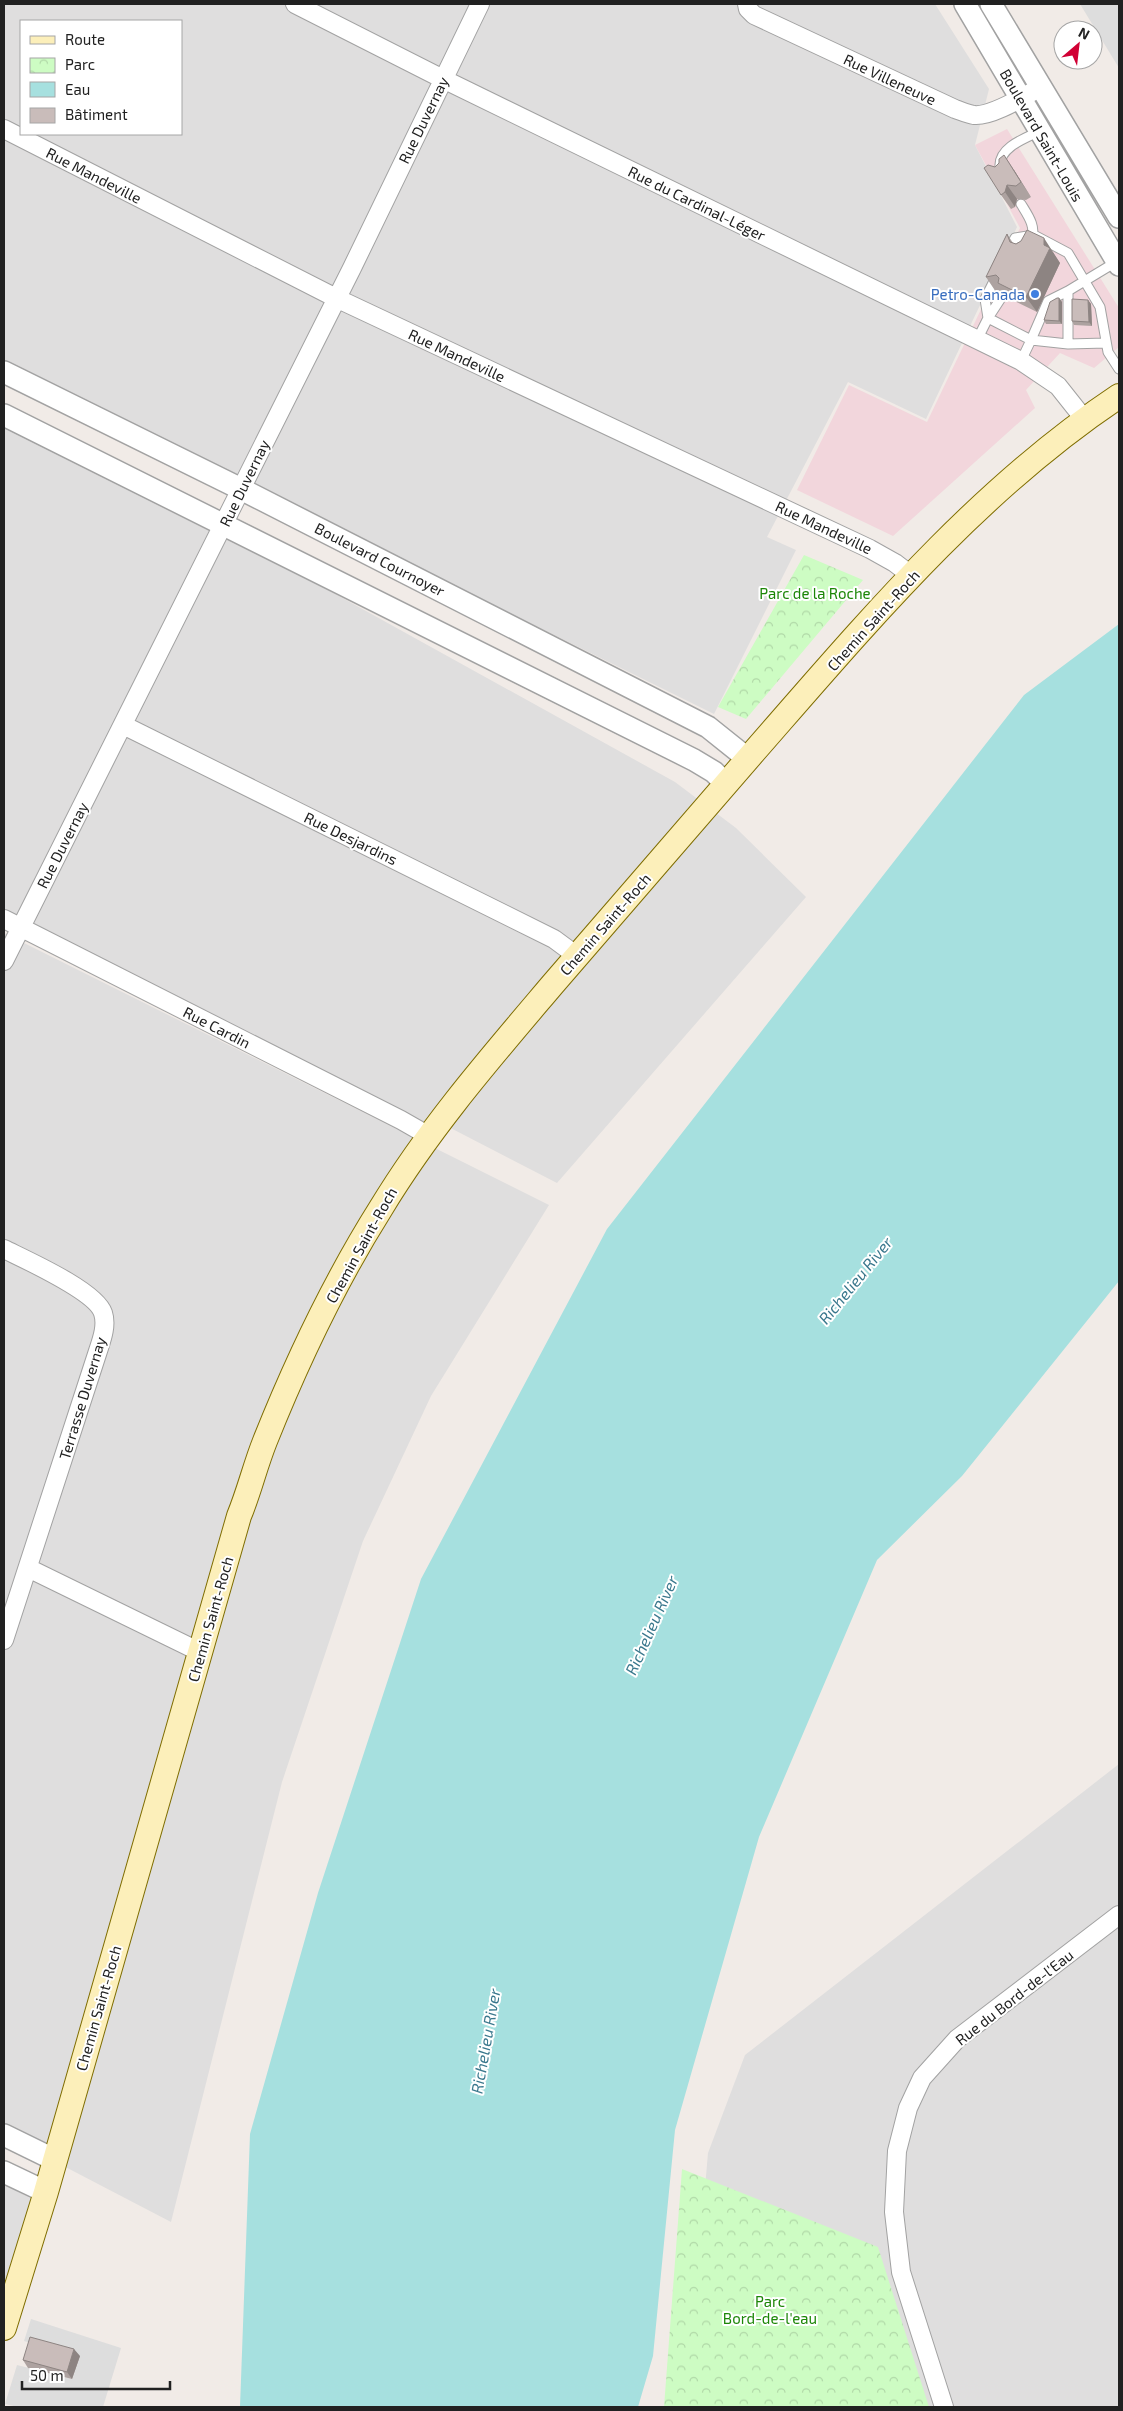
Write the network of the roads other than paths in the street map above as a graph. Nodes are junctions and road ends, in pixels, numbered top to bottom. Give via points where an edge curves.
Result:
1 (294, 4) edge
2 (480, 4) edge
3 (747, 4) edge
4 (965, 4) edge
5 (991, 4) edge
6 (443, 79) junction
7 (1041, 87) junction
8 (1021, 98) junction
9 (1050, 126) junction
10 (4, 129) edge
11 (1004, 176) edge
12 (1021, 204) dead end
13 (1119, 217) edge
14 (1034, 235) junction
15 (1025, 252) edge
16 (1118, 263) edge
17 (1086, 281) junction
18 (1068, 291) junction
19 (1003, 295) edge
20 (336, 298) junction
21 (988, 318) junction
22 (977, 340) junction
23 (1031, 340) junction
24 (1106, 343) junction
25 (1068, 344) junction
26 (1021, 361) junction
27 (1119, 369) edge
28 (4, 372) edge
29 (1119, 396) edge
30 (4, 414) edge
31 (1085, 420) junction
32 (241, 489) junction
33 (224, 524) junction
34 (912, 576) junction
35 (123, 725) junction
36 (748, 759) junction
37 (726, 784) junction
38 (4, 919) edge
39 (21, 927) junction
40 (577, 956) junction
41 (4, 961) edge
42 (429, 1136) junction
43 (4, 1249) edge
44 (28, 1568) junction
45 (4, 1640) edge
46 (200, 1652) junction
47 (1119, 1915) edge
48 (4, 2135) edge
49 (55, 2160) junction
50 (4, 2172) edge
51 (46, 2192) junction
52 (4, 2328) edge
53 (944, 2407) edge

1 - 6 street, Rue du Cardinal-Léger
2 - 6 street, Rue Duvernay
3 - 8 street, Rue Villeneuve via 754,15 955,109 975,115 986,114
4 - 8 street, Boulevard Saint-Louis
5 - 7 street, Boulevard Saint-Louis
6 - 20 street, Rue Duvernay
6 - 22 street, Rue du Cardinal-Léger
7 - 8 street, Rue Villeneuve
7 - 9 street, Boulevard Saint-Louis
8 - 9 street, Boulevard Saint-Louis
9 - 11 lane via 1002,154 1000,168
9 - 13 street, Boulevard Saint-Louis
9 - 16 street, Boulevard Saint-Louis
10 - 20 street, Rue Mandeville
12 - 14 lane via 1030,218
14 - 15 lane
14 - 17 lane via 1068,253
14 - 21 lane via 1015,238 984,299
16 - 17 lane
17 - 18 lane
17 - 24 lane via 1100,307
18 - 23 lane via 1048,301
18 - 25 lane
19 - 21 lane
20 - 32 street, Rue Duvernay
20 - 34 street, Rue Mandeville via 870,549
21 - 22 lane
21 - 23 lane
22 - 26 street, Rue du Cardinal-Léger
23 - 25 lane
23 - 26 lane
24 - 25 lane
24 - 27 lane
26 - 31 street, Rue du Cardinal-Léger via 1058,386
28 - 32 street, Boulevard Cournoyer
29 - 31 main road, Chemin Saint-Roch
30 - 33 street
31 - 34 main road, Chemin Saint-Roch via 1010,479
32 - 33 street, Rue Duvernay
32 - 36 street, Boulevard Cournoyer via 708,726
33 - 35 street, Rue Duvernay
33 - 37 street via 694,760
34 - 36 main road, Chemin Saint-Roch
35 - 39 street, Rue Duvernay
35 - 40 street, Rue Desjardins via 554,939
36 - 37 main road, Chemin Saint-Roch
37 - 40 main road, Chemin Saint-Roch
38 - 39 street, Rue Cardin
39 - 41 street, Rue Duvernay
39 - 42 street, Rue Cardin
40 - 42 main road, Chemin Saint-Roch
42 - 46 main road, Chemin Saint-Roch via 358,1246 284,1397 239,1516
43 - 44 street, Terrasse Duvernay via 85,1292 97,1302 104,1319 100,1344
44 - 45 street, Terrasse Duvernay
44 - 46 street
46 - 49 main road, Chemin Saint-Roch
47 - 53 street, Rue du Bord-de-l'Eau via 957,2039 922,2078 908,2108 897,2151 895,2221 901,2272
48 - 49 street
49 - 51 main road, Chemin Saint-Roch
50 - 51 street
51 - 52 main road, Chemin Saint-Roch

